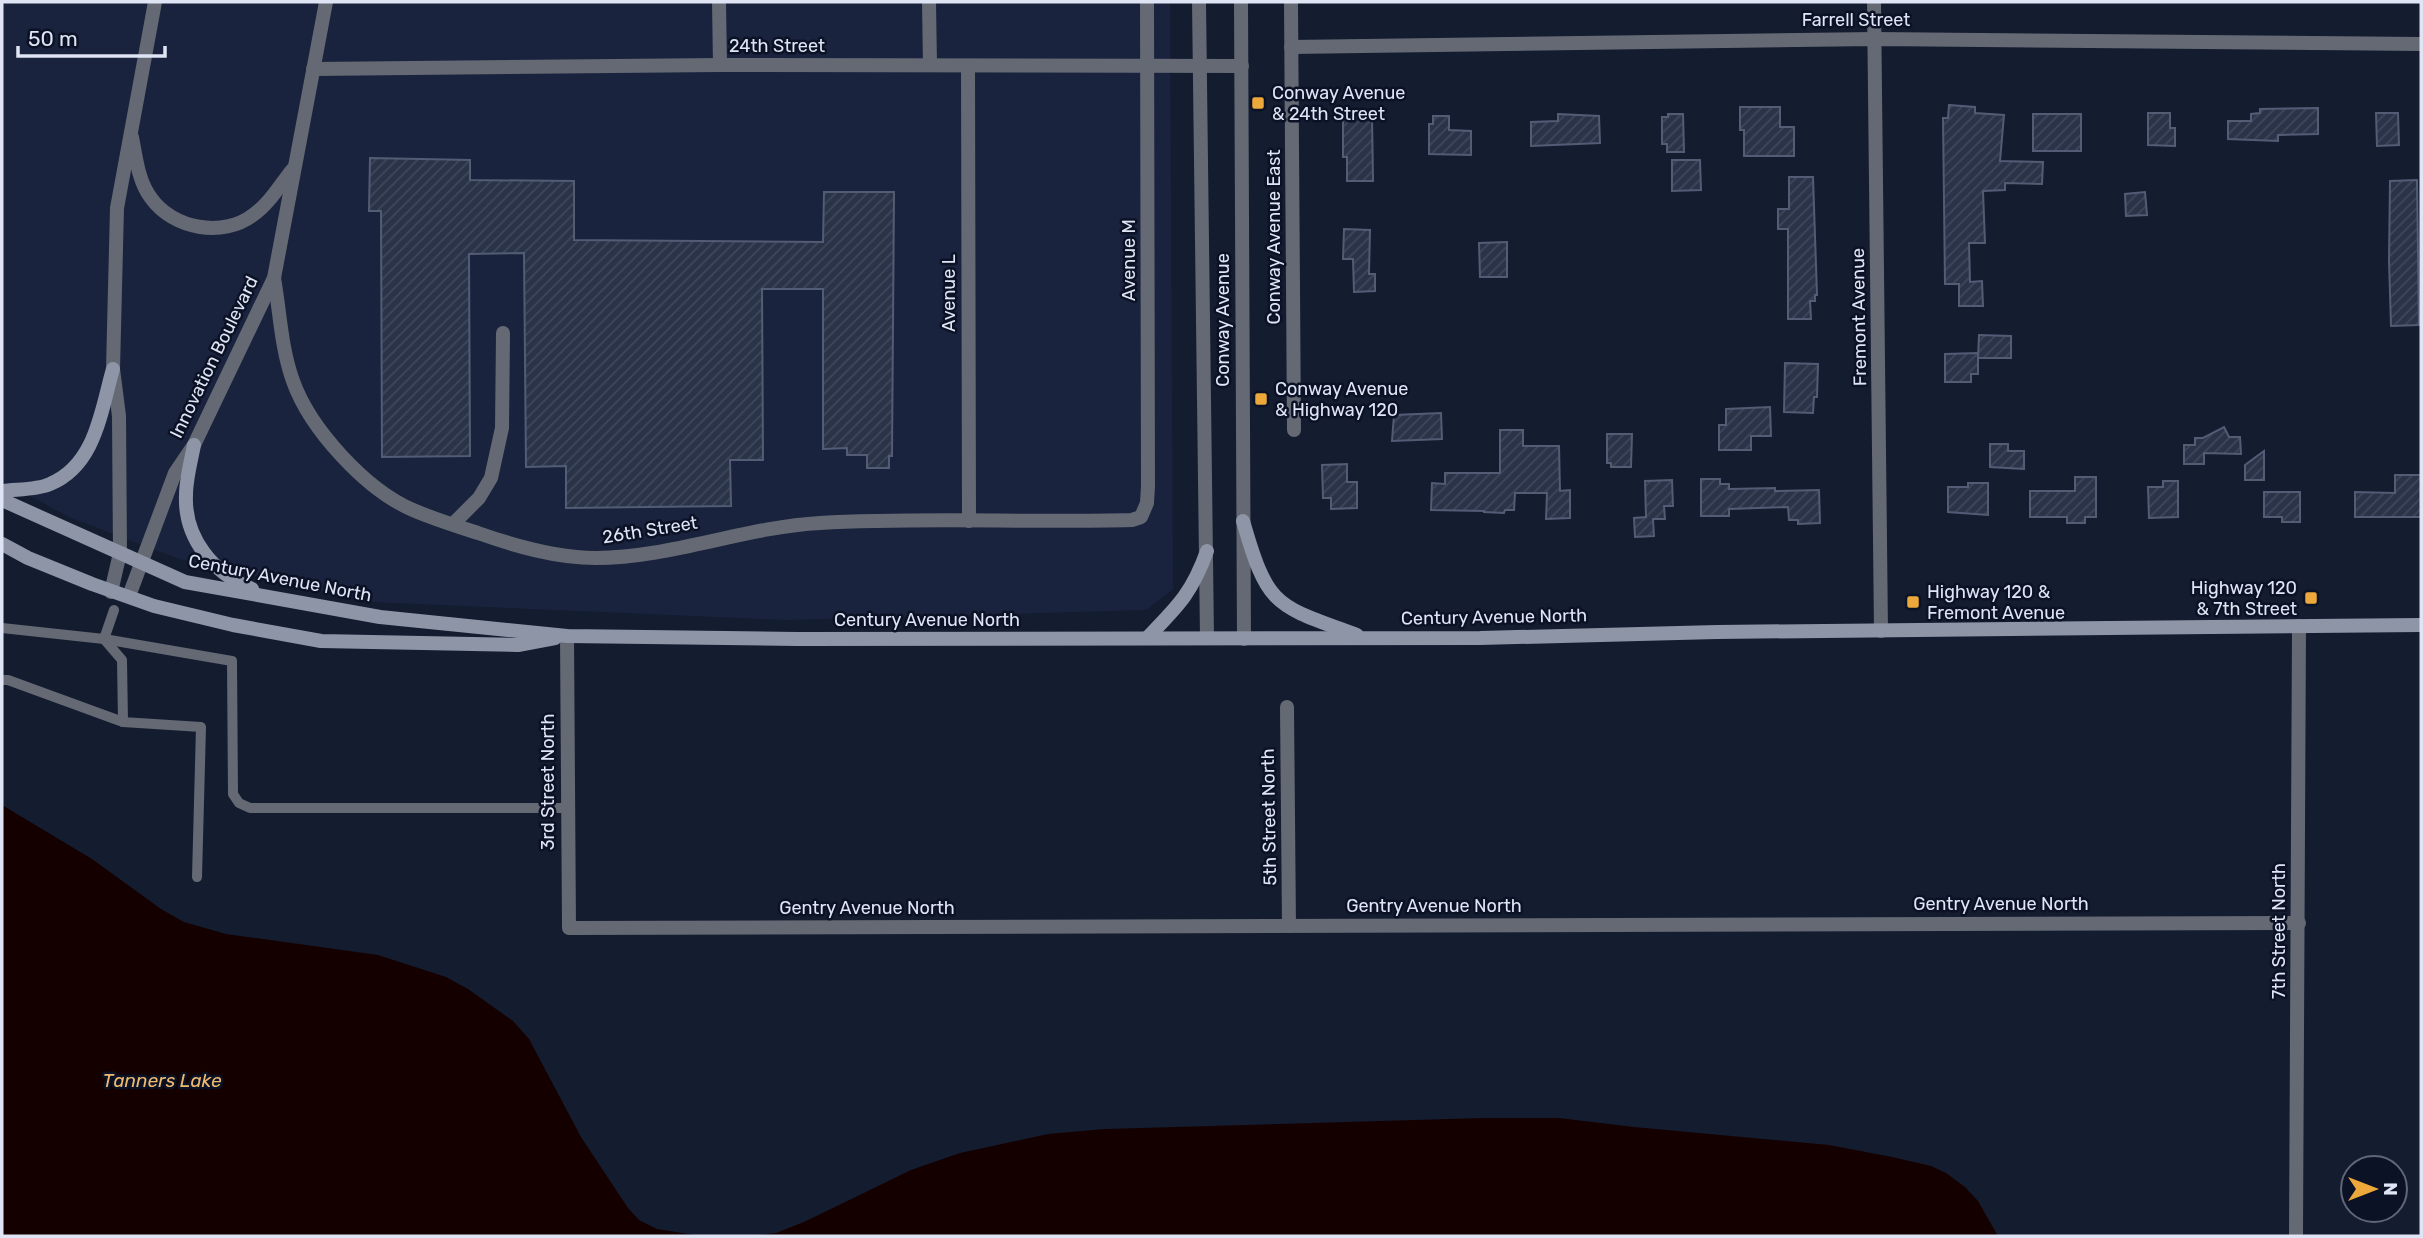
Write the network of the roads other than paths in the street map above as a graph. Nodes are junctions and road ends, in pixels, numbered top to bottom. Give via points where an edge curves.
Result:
1 (155, 2) edge
2 (326, 2) edge
3 (719, 2) edge
4 (929, 2) edge
5 (1147, 2) edge
6 (1199, 2) edge
7 (1241, 2) edge
8 (1291, 2) edge
9 (1874, 2) edge
10 (1875, 38) junction
11 (2421, 44) edge
12 (1291, 47) junction
13 (720, 65) junction
14 (930, 65) junction
15 (968, 66) junction
16 (1149, 66) junction
17 (1200, 66) junction
18 (1241, 66) junction
19 (313, 69) junction
20 (130, 128) junction
21 (294, 168) junction
22 (274, 278) junction
23 (503, 333) dead end
24 (113, 369) junction
25 (1294, 429) dead end
26 (194, 445) junction
27 (2, 491) edge
28 (2, 499) edge
29 (1141, 517) joint
30 (970, 521) junction
31 (1243, 521) junction
32 (453, 524) junction
33 (2, 544) edge
34 (1207, 551) junction
35 (120, 553) junction
36 (141, 563) junction
37 (111, 592) junction
38 (130, 596) junction
39 (286, 602) junction
40 (114, 610) junction
41 (2421, 625) edge
42 (2299, 626) junction
43 (2, 628) edge
44 (1881, 631) junction
45 (567, 636) junction
46 (1147, 638) junction
47 (1208, 638) junction
48 (1365, 638) junction
49 (104, 639) junction
50 (1244, 639) junction
51 (2, 680) edge
52 (1287, 707) dead end
53 (123, 722) junction
54 (567, 808) junction
55 (197, 877) dead end
56 (2299, 923) junction
57 (1289, 926) junction
58 (569, 928) joint
59 (2296, 1236) edge

1 - 20 street
2 - 19 street, Innovation Boulevard
3 - 13 street
4 - 14 street
5 - 16 street, Avenue M
6 - 17 street, Conway Avenue
7 - 18 street, Conway Avenue
8 - 12 street, Conway Avenue East
9 - 10 street, Fremont Avenue
10 - 11 street, Farrell Street
10 - 12 street, Farrell Street
10 - 44 street, Fremont Avenue
12 - 25 street, Conway Avenue East
13 - 14 street, 24th Street
13 - 19 street, 24th Street
14 - 15 street, 24th Street
15 - 16 street, 24th Street
15 - 30 street, Avenue L
16 - 17 street, 24th Street
16 - 29 street, Avenue M via 1149,486
17 - 18 street, 24th Street
17 - 34 street, Conway Avenue
18 - 31 street, Conway Avenue
19 - 21 street, Innovation Boulevard
20 - 21 street via 141,180 151,199 192,227 233,225 253,215
20 - 24 street via 117,208
21 - 22 street, Innovation Boulevard
22 - 26 street, Innovation Boulevard
22 - 32 street, 26th Street via 293,383 327,440 347,463 411,510
23 - 32 street via 502,428 491,478
24 - 27 main road via 98,427 85,455 68,474 49,485
24 - 35 street via 119,416
26 - 36 street, Innovation Boulevard via 175,472
26 - 39 main road via 186,495 189,526 201,548 214,566 238,583
28 - 35 main road, Century Avenue North
29 - 30 street, 26th Street
30 - 32 street, 26th Street via 819,523 596,558 511,545
31 - 48 main road via 1259,573 1278,601 1304,616
31 - 50 street, Conway Avenue
33 - 37 main road, Century Avenue North
34 - 46 main road via 1197,580 1182,602
34 - 47 street, Conway Avenue
35 - 36 main road, Century Avenue North
35 - 37 street
36 - 38 street, Innovation Boulevard
36 - 39 main road, Century Avenue North via 185,582
37 - 38 main road, Century Avenue North
37 - 40 lane
38 - 40 lane
38 - 45 main road, Century Avenue North via 233,625 321,641 519,646
39 - 45 main road, Century Avenue North via 380,617
40 - 49 lane
41 - 42 main road, Century Avenue North
42 - 44 main road, Century Avenue North
42 - 56 street, 7th Street North
43 - 49 lane
44 - 48 main road, Century Avenue North
45 - 46 main road, Century Avenue North
45 - 54 street, 3rd Street North
46 - 47 main road, Century Avenue North
47 - 50 main road, Century Avenue North
48 - 50 main road, Century Avenue North
49 - 53 lane via 122,660
49 - 54 lane via 232,661 233,794 250,808
51 - 53 lane
52 - 57 street, 5th Street North
53 - 55 lane via 201,727
54 - 58 street, 3rd Street North
56 - 57 street, Gentry Avenue North
56 - 59 street, 7th Street North
57 - 58 street, Gentry Avenue North

